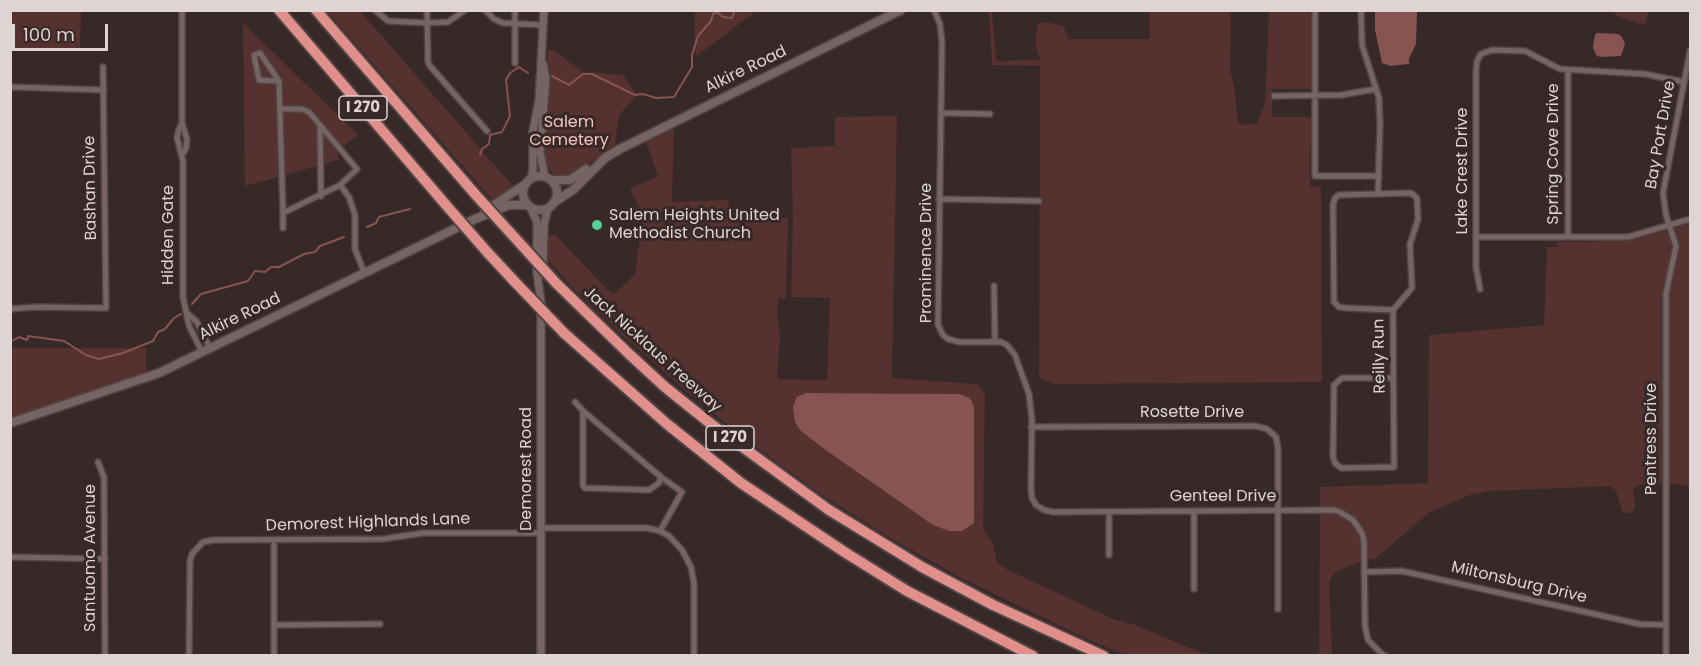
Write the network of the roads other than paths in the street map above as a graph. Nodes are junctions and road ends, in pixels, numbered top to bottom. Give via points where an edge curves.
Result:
1 (182, 10) edge
2 (279, 10) edge
3 (316, 10) edge
4 (375, 10) edge
5 (427, 10) edge
6 (465, 10) edge
7 (485, 10) edge
8 (515, 10) edge
9 (544, 10) edge
10 (901, 10) edge
11 (934, 10) edge
12 (1315, 10) edge
13 (1360, 10) edge
14 (427, 23) junction
15 (515, 24) junction
16 (543, 25) junction
17 (1690, 51) edge
18 (541, 57) junction
19 (515, 63) dead end
20 (104, 67) dead end
21 (1568, 70) junction
22 (279, 81) junction
23 (1684, 82) junction
24 (10, 87) edge
25 (1376, 89) junction
26 (104, 90) junction
27 (1315, 95) junction
28 (1275, 96) dead end
29 (280, 109) junction
30 (941, 113) junction
31 (990, 114) dead end
32 (182, 123) junction
33 (320, 125) junction
34 (487, 131) dead end
35 (182, 155) junction
36 (604, 159) junction
37 (1379, 176) junction
38 (548, 179) junction
39 (528, 182) junction
40 (340, 185) junction
41 (1378, 192) junction
42 (321, 196) junction
43 (939, 199) junction
44 (1039, 201) dead end
45 (551, 205) junction
46 (529, 206) junction
47 (283, 213) junction
48 (476, 219) junction
49 (1690, 219) edge
50 (1669, 224) junction
51 (283, 228) dead end
52 (1477, 237) junction
53 (1568, 237) junction
54 (364, 272) junction
55 (540, 283) junction
56 (994, 286) dead end
57 (1480, 289) dead end
58 (10, 309) edge
59 (1393, 310) junction
60 (188, 314) junction
61 (995, 342) junction
62 (206, 350) junction
63 (1393, 378) junction
64 (575, 402) dead end
65 (583, 411) junction
66 (10, 423) edge
67 (1031, 427) junction
68 (98, 462) dead end
69 (661, 477) junction
70 (1194, 511) junction
71 (1278, 511) junction
72 (1109, 512) junction
73 (541, 530) junction
74 (660, 531) junction
75 (274, 540) junction
76 (1109, 555) dead end
77 (10, 557) edge
78 (105, 559) junction
79 (1364, 572) junction
80 (1194, 589) dead end
81 (1278, 609) dead end
82 (380, 624) dead end
83 (1666, 625) junction
84 (274, 626) junction
85 (1384, 655) edge
86 (105, 656) edge
87 (189, 656) edge
88 (274, 656) edge
89 (541, 656) edge
90 (694, 656) edge
91 (1033, 656) edge
92 (1104, 656) edge
93 (1666, 656) edge

1 - 32 street, Hidden Gate
2 - 91 highway, I 270, bridge via 515,282 564,333 666,424 741,483 838,548 907,591
3 - 92 highway, Jack Nicklaus Freeway / I 270, bridge via 557,284 665,387 830,510 922,567
4 - 14 street via 388,21
5 - 14 street
6 - 14 street via 448,22
7 - 15 street via 497,21
8 - 15 street
9 - 16 street
10 - 36 main road, Alkire Road
11 - 30 street, Prominence Drive via 942,33
12 - 27 street
13 - 25 street via 1362,45
14 - 34 street via 430,66
15 - 16 street
15 - 19 street
16 - 18 street
17 - 23 street, Bay Port Drive
18 - 38 street via 546,79 540,152
18 - 39 street via 533,130 534,165
20 - 26 street, Bashan Drive
21 - 23 street via 1645,74
21 - 52 street, Lake Crest Drive via 1525,51 1492,50 1481,54 1477,61
21 - 53 street, Spring Cove Drive
22 - 22 street via 259,80 254,55 260,53
22 - 29 street
23 - 50 street, Bay Port Drive via 1664,179 1663,200
24 - 26 street
25 - 27 street
25 - 37 street
26 - 58 street, Bashan Drive via 106,308
27 - 28 street
27 - 37 street via 1315,176
29 - 33 street via 302,109
29 - 47 street
30 - 31 street
30 - 43 street, Prominence Drive
32 - 35 street, Hidden Gate via 187,139
32 - 35 street, Hidden Gate via 177,138
33 - 40 street via 357,169
33 - 42 street
35 - 60 street, Hidden Gate via 183,297
36 - 38 main road, Alkire Road via 595,161 570,180
36 - 45 main road, Alkire Road via 573,190
37 - 41 street
38 - 39 main road via 538,176
38 - 45 main road via 557,191
39 - 46 main road via 523,195
39 - 48 main road, Alkire Road
40 - 42 street
40 - 54 street via 355,215 355,249
41 - 59 street, Reilly Run via 1411,193 1418,198 1418,219 1410,244 1412,288
41 - 59 street via 1346,193 1335,198 1333,295 1339,307
42 - 47 street
43 - 44 street
43 - 61 street, Prominence Drive via 940,330 954,341
45 - 46 main road via 540,210
45 - 55 street, Demorest Road via 544,221
46 - 48 main road, Alkire Road via 510,205
46 - 55 street, Demorest Road via 537,222
47 - 51 street
48 - 54 main road, Alkire Road
49 - 50 street
50 - 53 street via 1629,237
50 - 83 street, Pentress Drive via 1676,246 1666,294
52 - 53 street
52 - 57 street, Lake Crest Drive
54 - 62 main road, Alkire Road
55 - 73 street, Demorest Road
56 - 61 street
59 - 63 street, Reilly Run
60 - 62 street, Hidden Gate via 197,322
60 - 62 street, Hidden Gate via 189,326
61 - 67 street via 1011,349 1023,373
62 - 66 main road, Alkire Road via 126,385
63 - 63 street, Reilly Run via 1394,467 1341,468 1333,460 1334,385 1342,378
64 - 65 street
65 - 69 street
65 - 69 street via 585,488 649,490
67 - 71 street, Rosette Drive via 1268,429 1278,442
67 - 72 street, Genteel Drive via 1030,490 1036,505 1053,512
68 - 78 street, Santuomo Avenue via 104,477
69 - 74 street via 682,492
70 - 71 street, Genteel Drive
70 - 72 street, Genteel Drive
70 - 80 street
71 - 79 street, Genteel Drive via 1334,510 1353,519 1364,541
71 - 81 street
72 - 76 street
73 - 74 street, Demorest Highlands Lane
73 - 75 street, Demorest Highlands Lane via 423,533 383,539
73 - 89 street, Demorest Road
74 - 90 street via 677,544 691,567
75 - 84 street
75 - 87 street, Demorest Highlands Lane via 214,540 203,542 192,554
77 - 78 street
78 - 86 street, Santuomo Avenue
79 - 83 street, Miltonsburg Drive via 1402,571 1639,624
79 - 85 street, Genteel Drive via 1368,640
82 - 84 street
83 - 93 street, Pentress Drive
84 - 88 street

